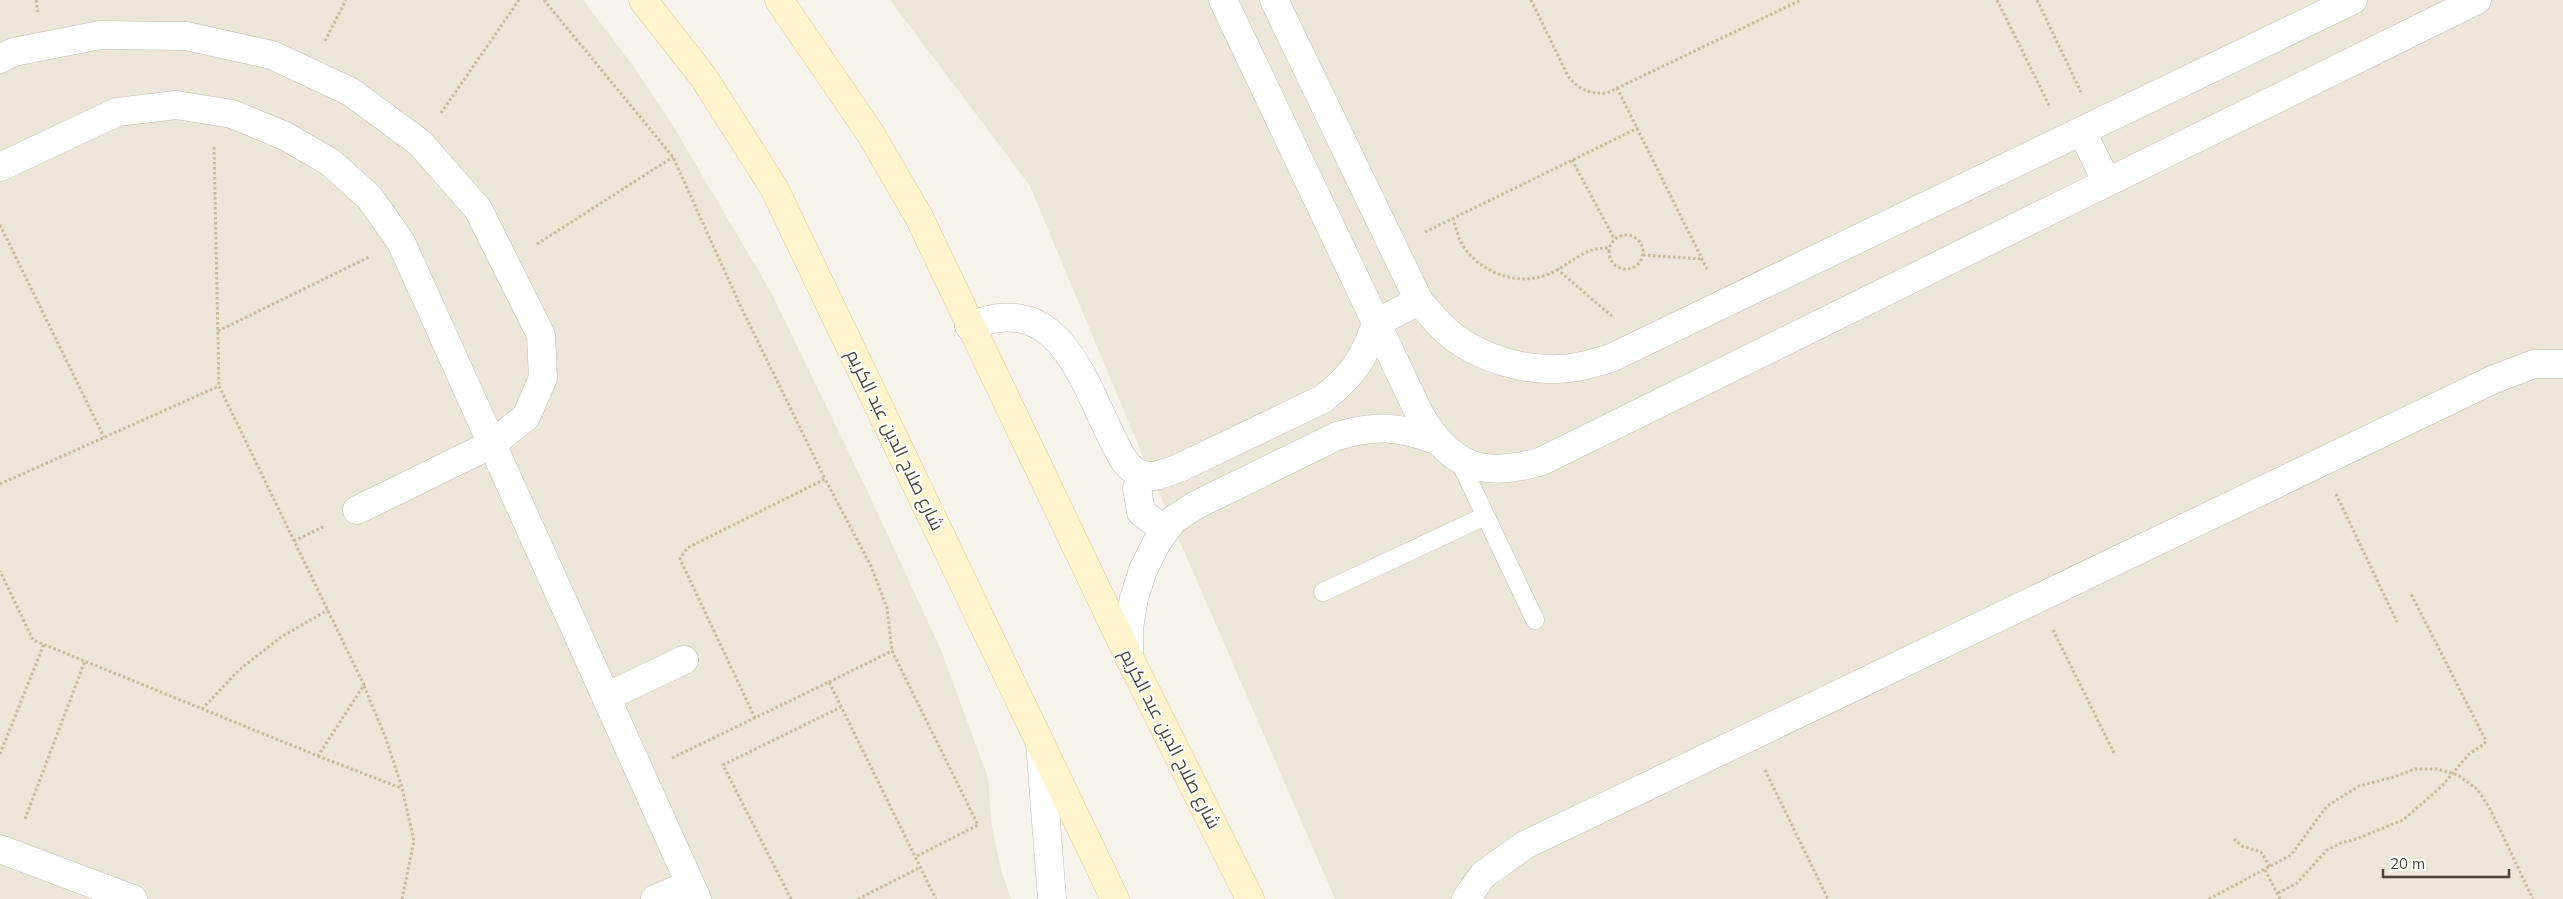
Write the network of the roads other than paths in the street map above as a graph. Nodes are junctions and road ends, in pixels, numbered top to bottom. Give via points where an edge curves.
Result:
1 (643, 0) edge
2 (779, 0) edge
3 (1223, 0) edge
4 (1274, 0) edge
5 (2352, 0) edge
6 (2476, 0) edge
7 (0, 59) edge
8 (2081, 131) junction
9 (0, 167) edge
10 (2106, 181) junction
11 (1419, 301) junction
12 (1376, 323) junction
13 (968, 326) junction
14 (2563, 364) edge
15 (1435, 440) junction
16 (492, 444) junction
17 (1458, 458) junction
18 (1143, 475) junction
19 (357, 510) dead end
20 (1485, 516) junction
21 (1169, 526) junction
22 (1323, 592) dead end
23 (1535, 620) dead end
24 (1129, 657) junction
25 (684, 660) dead end
26 (606, 697) junction
27 (1040, 743) junction
28 (6, 851) edge
29 (693, 891) edge
30 (133, 899) edge
31 (655, 899) edge
32 (1052, 899) edge
33 (1116, 899) edge
34 (1250, 899) edge
35 (1466, 899) edge

1 - 27 main road, شارع صلاح الدين عبد الكريم via 704,78 774,188
2 - 13 main road, شارع صلاح الدين عبد الكريم via 880,150 919,218
3 - 12 street
4 - 11 street
5 - 8 street
6 - 10 street
7 - 16 street via 14,52 100,35 186,36 272,55 351,92 420,143 478,209 541,335 543,378 526,417
8 - 10 street
8 - 11 street via 1611,358 1576,367 1541,369 1505,362 1472,348 1443,328
9 - 16 street via 117,112 176,105 232,114 286,136 330,162 369,197 401,242
10 - 17 street via 1542,461 1514,470 1485,469
11 - 12 street
12 - 15 street
12 - 18 street via 1369,346 1357,367 1342,385 1323,399 1179,468 1156,476
13 - 18 street via 1003,316 1039,324 1054,334 1072,356 1124,462
13 - 24 main road, شارع صلاح الدين عبد الكريم
14 - 35 street via 2534,364 2492,380 1525,845 1482,875
15 - 17 street
15 - 21 street via 1411,431 1386,427 1361,429 1337,436 1196,505
16 - 19 street
16 - 26 street
17 - 20 lane
18 - 21 street via 1137,488 1141,512 1158,525
20 - 22 lane
20 - 23 lane
21 - 24 street via 1143,570 1134,598
24 - 34 main road, شارع صلاح الدين عبد الكريم
25 - 26 street
26 - 29 street
27 - 32 street
27 - 33 main road, شارع صلاح الدين عبد الكريم
28 - 30 street
29 - 31 street

